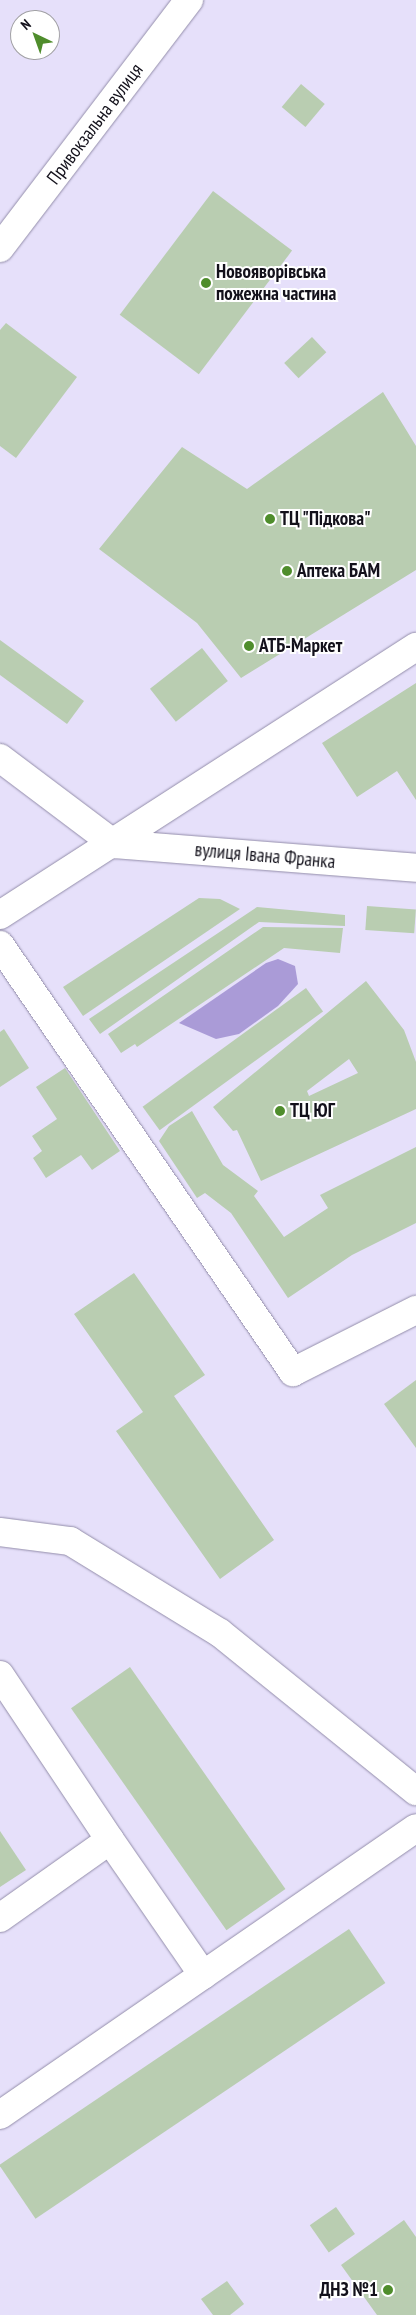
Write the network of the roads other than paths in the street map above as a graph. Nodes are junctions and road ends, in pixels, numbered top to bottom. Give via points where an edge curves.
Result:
1 (189, 0) edge
2 (0, 248) edge
3 (416, 647) edge
4 (0, 758) edge
5 (114, 844) junction
6 (416, 868) edge
7 (0, 915) edge
8 (0, 945) edge
9 (416, 1310) edge
10 (0, 1532) edge
11 (0, 1675) edge
12 (416, 1791) edge
13 (416, 1828) edge
14 (110, 1840) junction
15 (0, 1918) edge
16 (203, 1976) junction
17 (0, 2115) edge

1 - 2 street, Привокзальна вулиця
3 - 5 street
4 - 5 street
5 - 6 street, вулиця Івана Франка
5 - 7 street
8 - 9 street via 293,1372
10 - 12 street via 70,1541 220,1633
11 - 14 street
13 - 16 street
14 - 15 street
14 - 16 street
16 - 17 street

